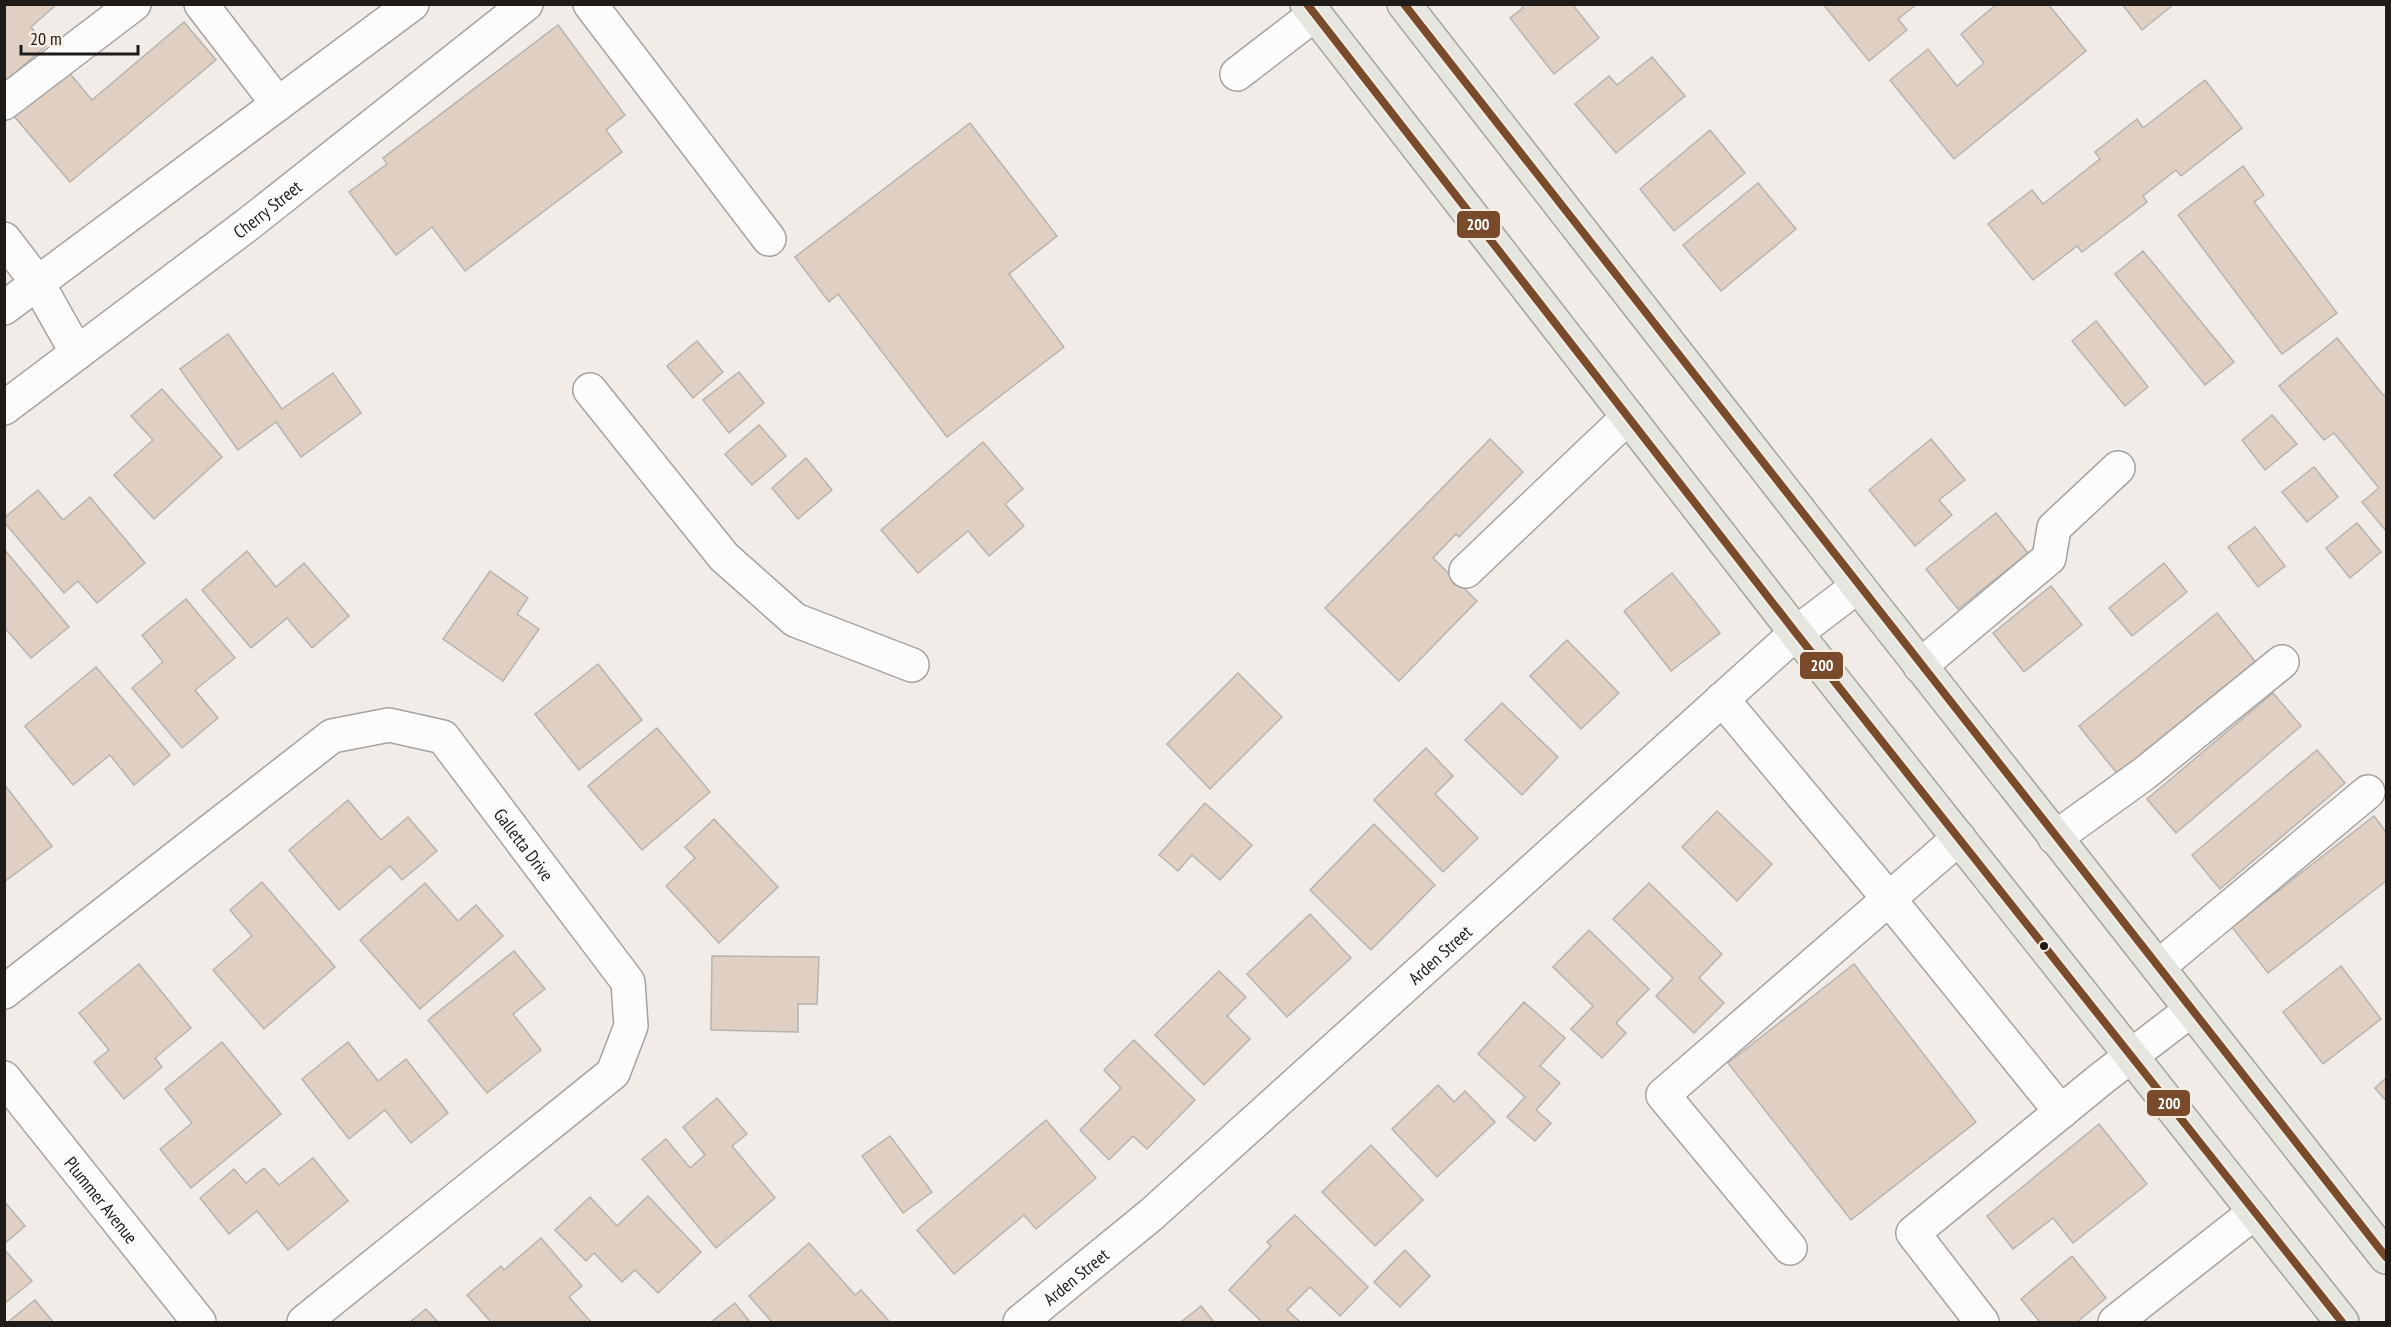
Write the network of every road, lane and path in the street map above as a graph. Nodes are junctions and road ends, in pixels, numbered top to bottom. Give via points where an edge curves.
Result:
1 (134, 4) edge
2 (201, 4) edge
3 (526, 4) edge
4 (590, 4) edge
5 (1404, 4) edge
6 (409, 5) edge
7 (1311, 9) edge
8 (1238, 74) dead end
9 (4, 103) edge
10 (278, 104) junction
11 (769, 238) dead end
12 (4, 239) edge
13 (37, 282) junction
14 (4, 308) edge
15 (77, 353) junction
16 (590, 390) dead end
17 (4, 408) edge
18 (1628, 417) junction
19 (2118, 468) dead end
20 (1466, 571) dead end
21 (1858, 586) junction
22 (1796, 633) junction
23 (2282, 662) dead end
24 (912, 664) dead end
25 (1920, 666) junction
26 (1722, 699) junction
27 (2368, 792) dead end
28 (1959, 838) junction
29 (2055, 838) junction
30 (1889, 899) junction
31 (2158, 967) junction
32 (4, 992) edge
33 (2191, 1010) junction
34 (2132, 1055) junction
35 (4, 1078) edge
36 (2061, 1112) junction
37 (2255, 1212) junction
38 (1790, 1248) dead end
39 (2386, 1257) edge
40 (199, 1323) edge
41 (304, 1323) edge
42 (1020, 1323) edge
43 (1982, 1323) edge
44 (2115, 1323) edge
45 (2342, 1323) edge

1 - 9 street
2 - 10 street
3 - 15 street, Cherry Street via 247,225
4 - 11 street
5 - 21 main road
6 - 10 street
7 - 8 street
7 - 18 main road
10 - 13 street
12 - 13 street
13 - 14 street
13 - 15 street
15 - 17 street, Cherry Street
16 - 24 street via 724,557 795,620
18 - 20 street
18 - 22 main road
19 - 25 street via 2054,528 2049,558
21 - 22 street, Arden Street
21 - 25 main road
22 - 26 street, Arden Street
22 - 28 main road
23 - 29 street via 2145,773
25 - 29 main road
26 - 30 street
26 - 42 street, Arden Street via 1152,1214
27 - 31 street
28 - 30 street
28 - 34 main road
29 - 31 main road
30 - 36 street
30 - 38 street via 1663,1095
31 - 33 main road
32 - 41 street, Galletta Drive via 332,736 389,725 443,737 628,982 631,1026 613,1073
33 - 34 street
33 - 39 main road
34 - 36 street
34 - 37 main road
35 - 40 street, Plummer Avenue
36 - 43 street via 1913,1233
37 - 44 street
37 - 45 main road

